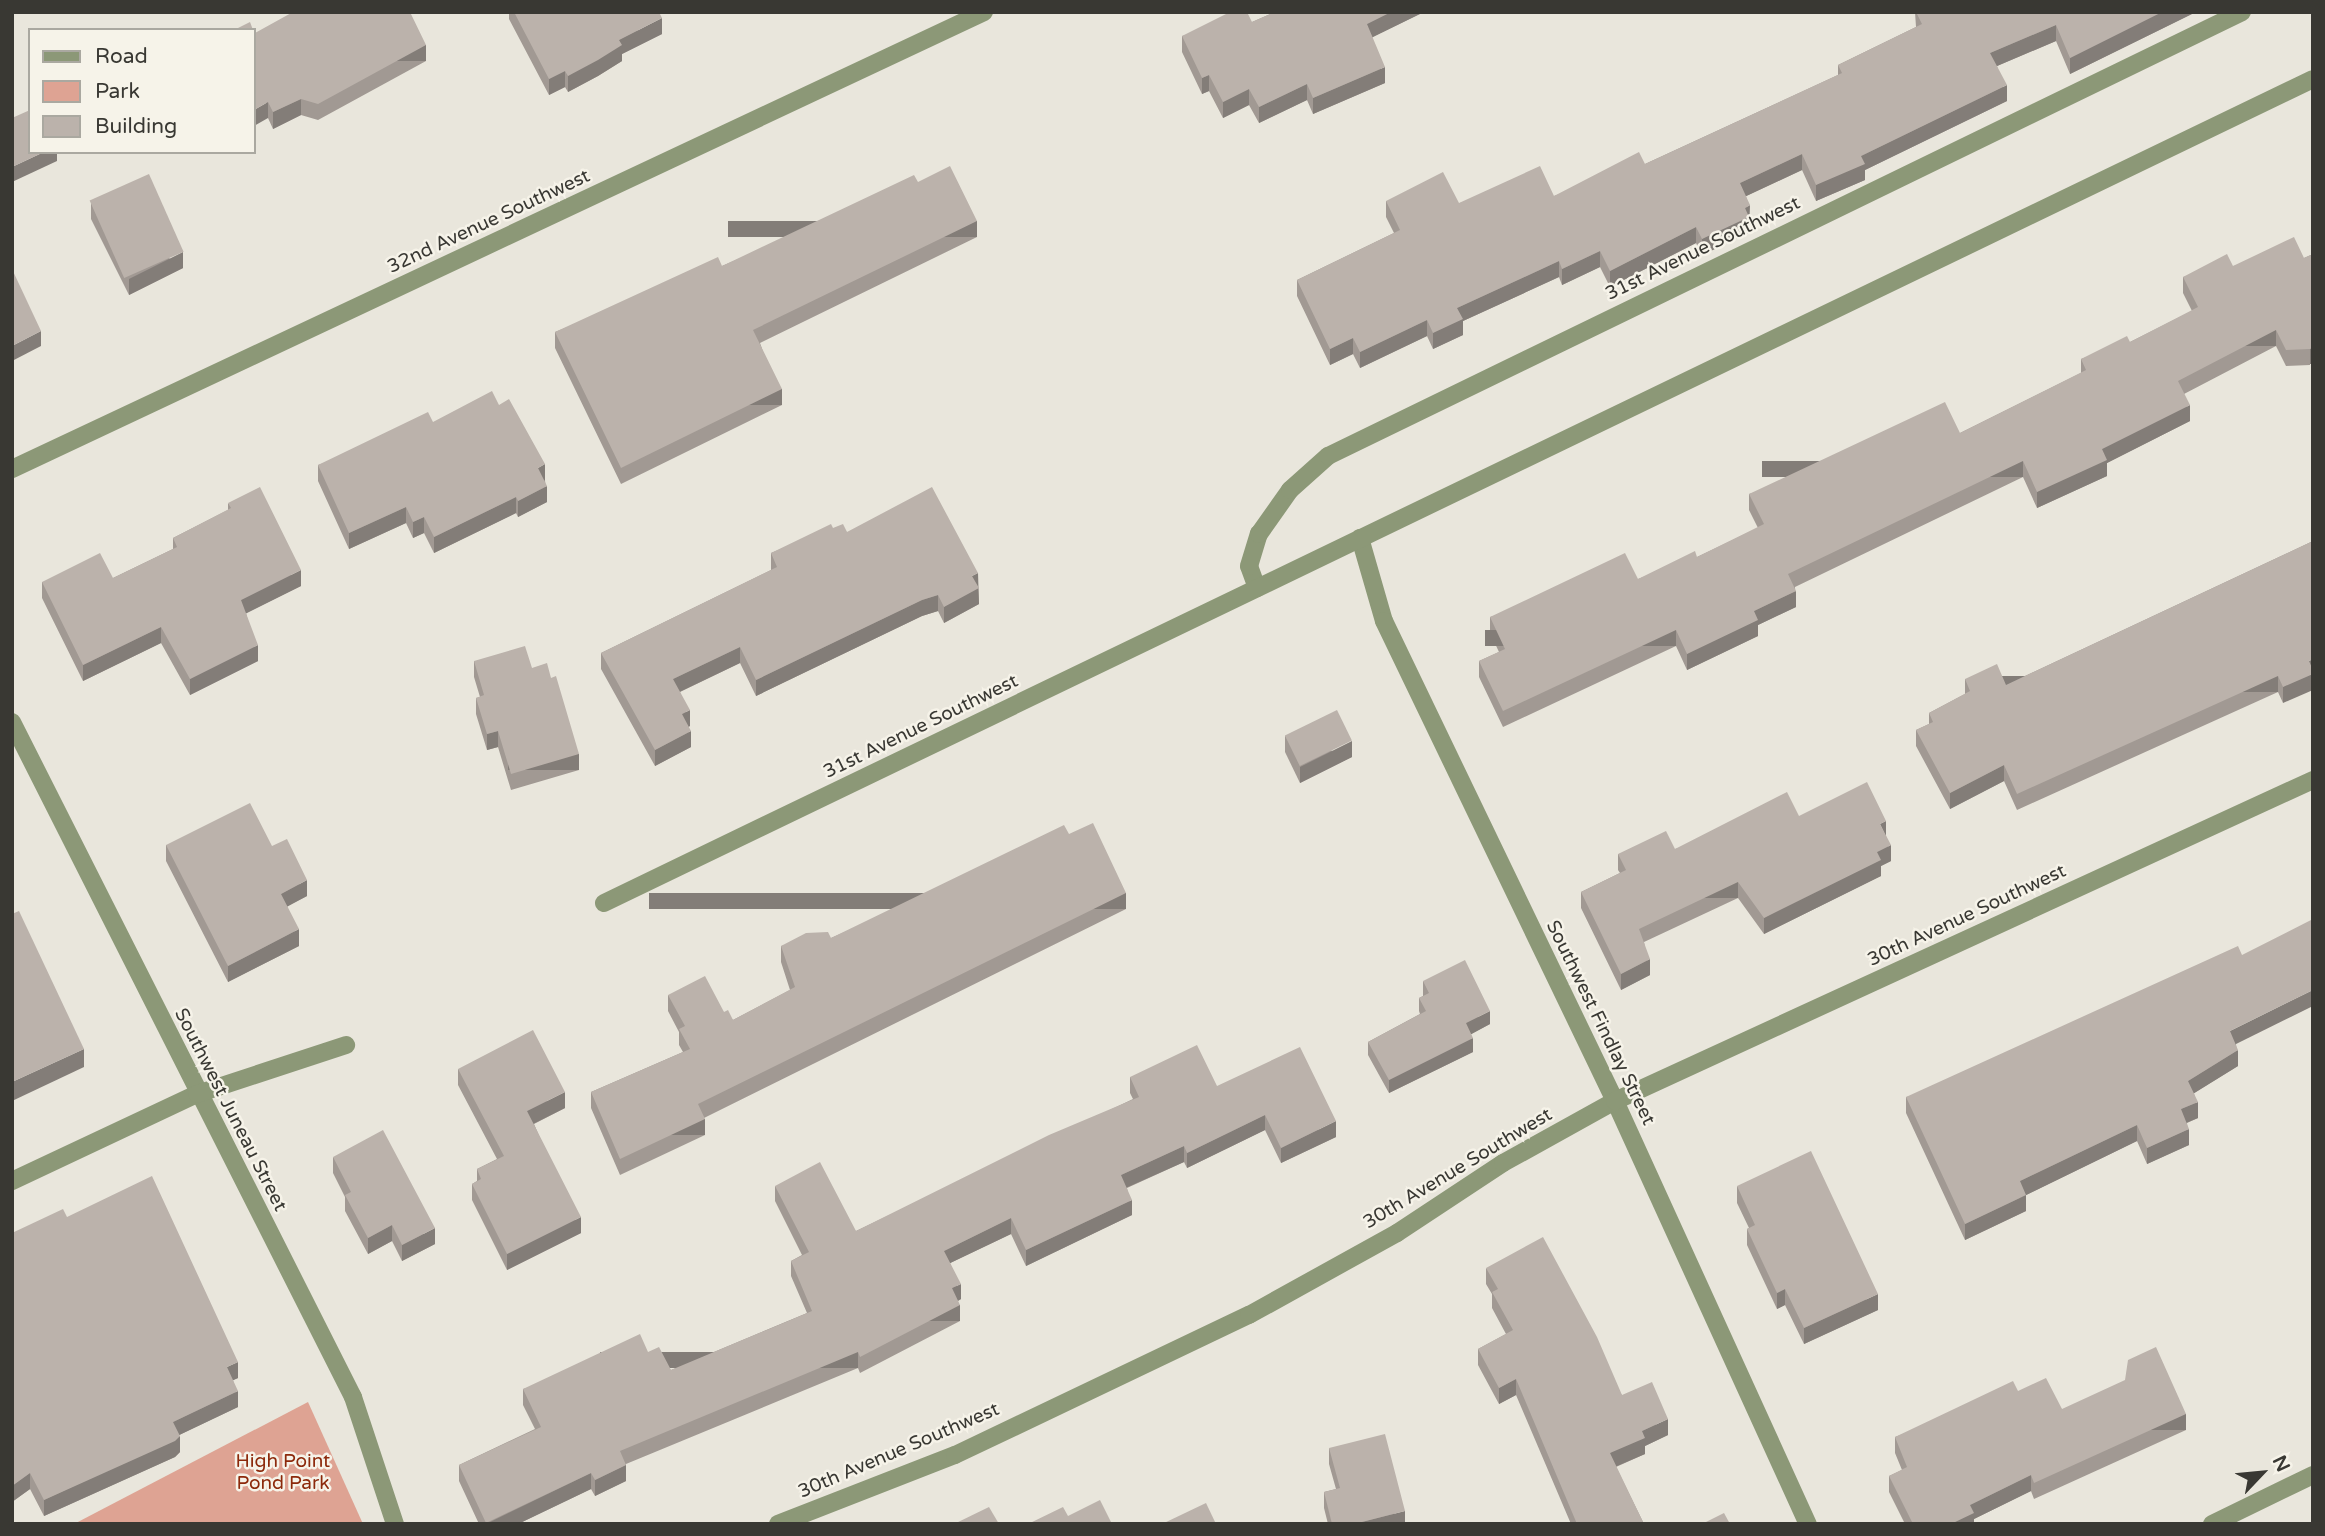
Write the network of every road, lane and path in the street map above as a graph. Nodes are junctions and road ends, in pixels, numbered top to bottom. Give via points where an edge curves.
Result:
1 (984, 12) edge
2 (2242, 12) edge
3 (2313, 79) edge
4 (12, 469) edge
5 (1360, 538) junction
6 (1257, 588) junction
7 (12, 722) edge
8 (2313, 780) edge
9 (604, 904) dead end
10 (346, 1045) dead end
11 (197, 1094) junction
12 (1615, 1101) junction
13 (12, 1181) edge
14 (2313, 1475) edge
15 (396, 1524) edge
16 (778, 1524) edge
17 (1808, 1524) edge
18 (2212, 1524) edge

1 - 4 street, 32nd Avenue Southwest
2 - 6 street, 31st Avenue Southwest via 1328,456 1290,490 1259,534 1250,566
3 - 5 street, 31st Avenue Southwest
5 - 6 street, 31st Avenue Southwest
5 - 12 street, Southwest Findlay Street via 1384,621
6 - 9 street, 31st Avenue Southwest
7 - 11 street, Southwest Juneau Street
8 - 12 street, 30th Avenue Southwest
10 - 11 street
11 - 13 street
11 - 15 street, Southwest Juneau Street via 353,1397
12 - 16 street, 30th Avenue Southwest via 1503,1163 1397,1233 1248,1315 955,1455
12 - 17 street, Southwest Findlay Street
14 - 18 street

